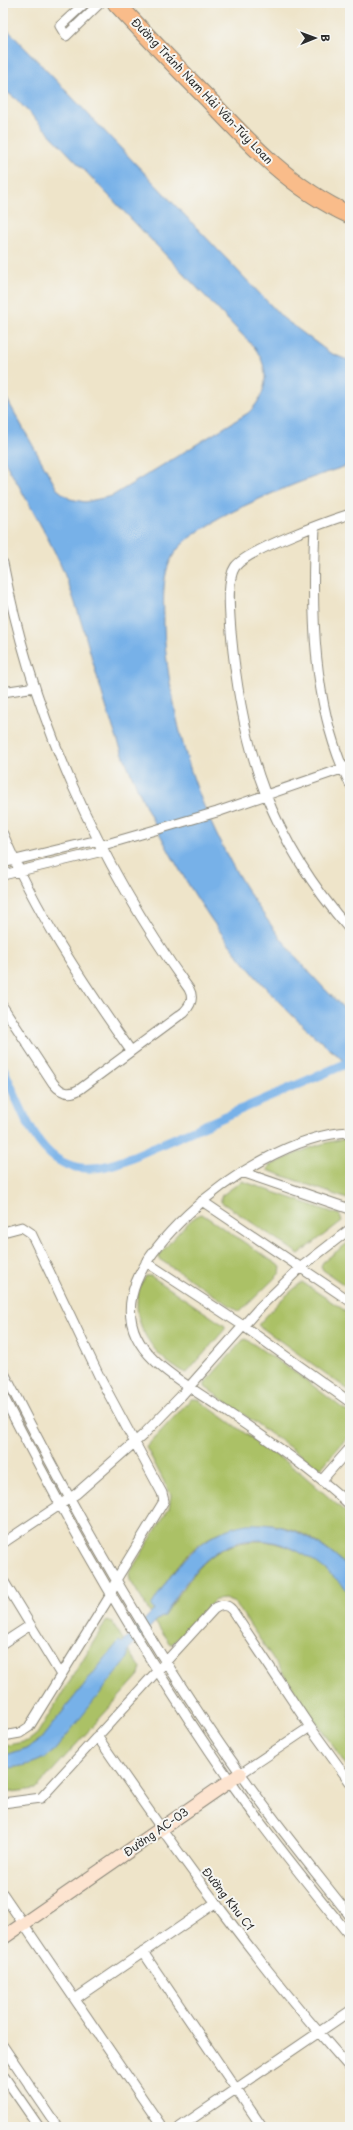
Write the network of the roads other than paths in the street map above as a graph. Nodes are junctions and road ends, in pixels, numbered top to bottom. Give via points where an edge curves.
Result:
1 (85, 3) edge
2 (100, 3) edge
3 (116, 3) edge
4 (350, 215) edge
5 (350, 514) edge
6 (315, 527) junction
7 (3, 563) edge
8 (35, 687) junction
9 (3, 692) edge
10 (346, 767) edge
11 (350, 784) edge
12 (265, 796) junction
13 (3, 834) edge
14 (100, 846) junction
15 (15, 861) junction
16 (3, 863) edge
17 (20, 872) junction
18 (3, 875) edge
19 (350, 930) edge
20 (3, 1007) edge
21 (131, 1051) junction
22 (350, 1132) edge
23 (242, 1172) junction
24 (202, 1201) junction
25 (350, 1209) edge
26 (350, 1229) edge
27 (3, 1232) edge
28 (146, 1262) junction
29 (301, 1268) junction
30 (350, 1302) edge
31 (242, 1325) junction
32 (3, 1371) edge
33 (190, 1386) junction
34 (3, 1396) edge
35 (350, 1402) edge
36 (134, 1443) junction
37 (350, 1448) edge
38 (322, 1480) junction
39 (69, 1498) junction
40 (59, 1505) junction
41 (350, 1505) edge
42 (3, 1543) edge
43 (3, 1580) edge
44 (116, 1580) junction
45 (110, 1596) junction
46 (30, 1626) junction
47 (3, 1643) edge
48 (166, 1662) junction
49 (157, 1670) junction
50 (60, 1675) junction
51 (310, 1727) junction
52 (3, 1736) edge
53 (98, 1736) junction
54 (235, 1777) junction
55 (350, 1782) edge
56 (3, 1803) edge
57 (161, 1829) junction
58 (3, 1894) edge
59 (215, 1903) junction
60 (350, 1916) edge
61 (24, 1924) junction
62 (350, 1936) edge
63 (3, 1938) edge
64 (143, 1952) junction
65 (75, 1999) junction
66 (350, 2011) edge
67 (318, 2032) junction
68 (3, 2046) edge
69 (350, 2068) edge
70 (3, 2075) edge
71 (236, 2089) junction
72 (39, 2127) edge
73 (58, 2127) edge
74 (162, 2127) edge
75 (180, 2127) edge
76 (262, 2127) edge

1 - 2 street via 60,26 66,36
3 - 4 highway, Đường Tránh Nam Hải Vân-Túy Loan via 252,146 292,181 325,203
5 - 6 street
6 - 10 street via 313,585 316,649 328,718
6 - 12 street via 245,558 236,566 230,580 231,625 240,698 249,745
7 - 8 street via 18,630
8 - 9 street
8 - 14 street via 65,767
10 - 11 street
10 - 12 street
12 - 14 street
12 - 19 street via 303,868
13 - 15 street
14 - 15 street
14 - 17 street
14 - 21 street via 145,924 192,997 184,1012
15 - 16 street
15 - 17 street
17 - 18 street
17 - 21 street via 78,973
20 - 21 street via 53,1083 64,1093 76,1091
22 - 23 street via 301,1144
23 - 24 street
23 - 25 street
24 - 28 street via 175,1226
24 - 29 street
26 - 29 street
27 - 36 street via 22,1227 31,1233 84,1346
28 - 31 street
28 - 33 street via 132,1293 131,1316 137,1336 154,1360
29 - 30 street
29 - 31 street
31 - 33 street
31 - 35 street
32 - 39 street
33 - 36 street
33 - 38 street via 273,1442
34 - 40 street
36 - 39 street
36 - 44 street via 164,1501
37 - 38 street
38 - 41 street
39 - 40 street
39 - 44 street
40 - 42 street
40 - 45 street
43 - 46 street
44 - 45 street
44 - 48 street
45 - 49 street
45 - 50 street
46 - 47 street
46 - 50 street
48 - 49 street
48 - 51 street via 214,1609 221,1605 228,1606
48 - 54 street
49 - 53 street
49 - 54 street
50 - 52 street via 28,1728
51 - 54 street, Đường AC-03
51 - 55 street
53 - 56 street via 41,1798
53 - 57 street, Đường Khu C1
54 - 57 street, Đường AC-03
54 - 60 street
54 - 62 street
57 - 59 street, Đường Khu C1
57 - 61 street, Đường AC-03
58 - 61 street
59 - 64 street
59 - 67 street, Đường Khu C1
61 - 63 street, Đường AC-03
61 - 65 street
64 - 65 street
64 - 71 street
65 - 74 street
66 - 67 street
67 - 69 street, Đường Khu C1
67 - 71 street
68 - 73 street
70 - 72 street
71 - 75 street
71 - 76 street

